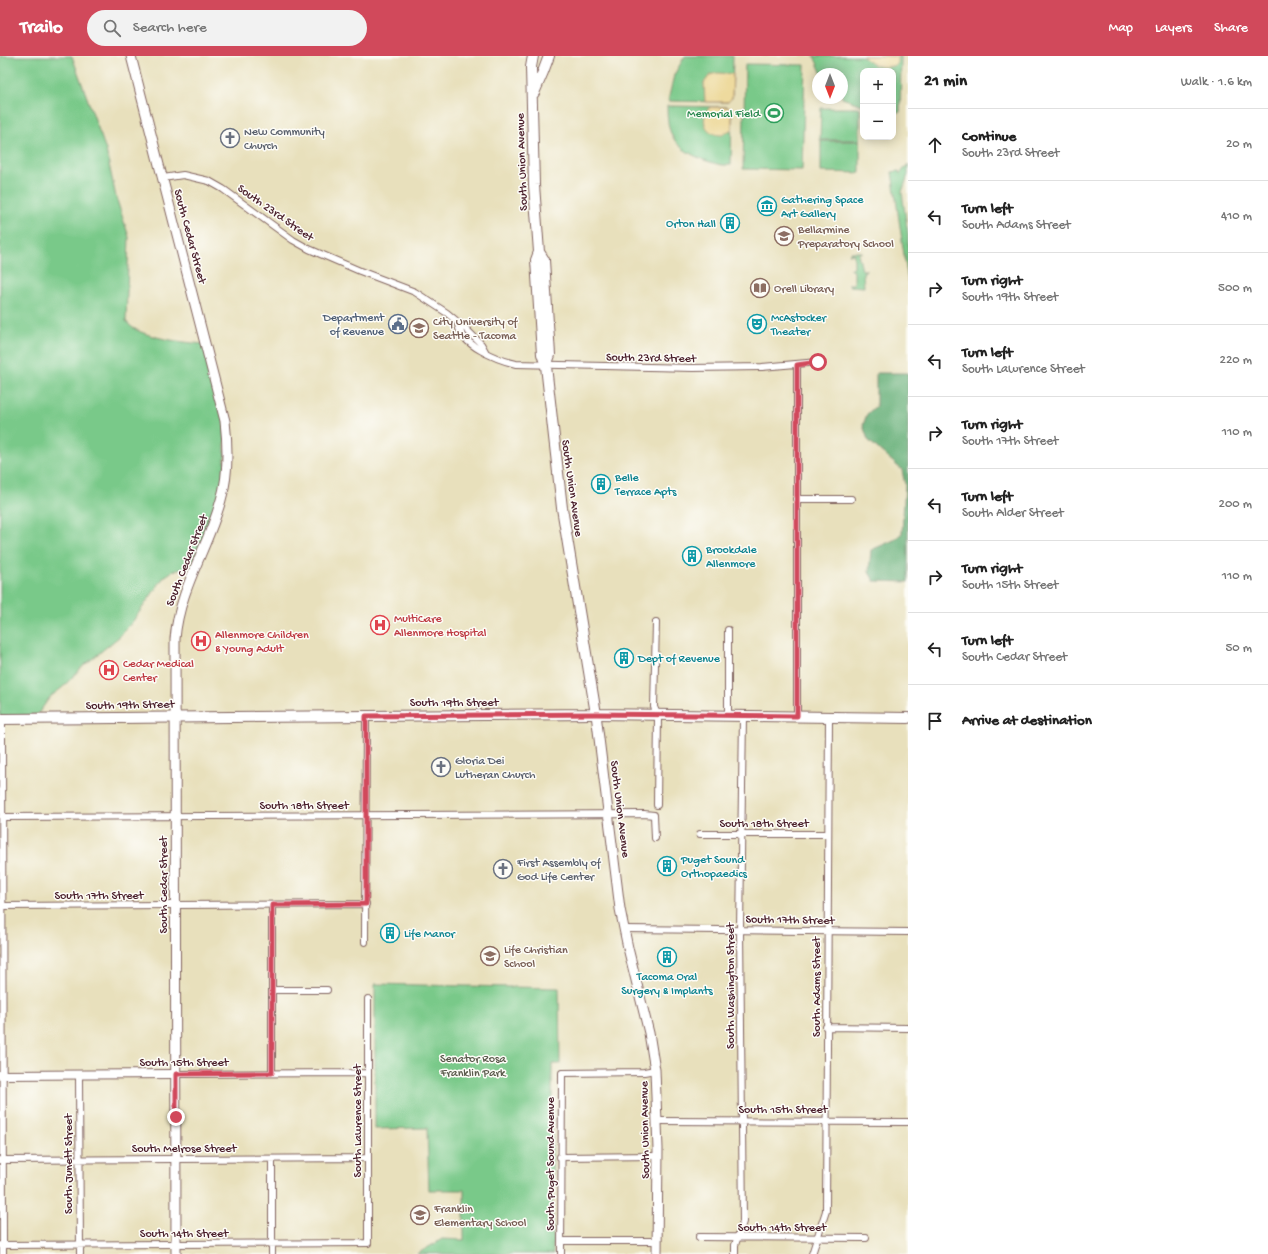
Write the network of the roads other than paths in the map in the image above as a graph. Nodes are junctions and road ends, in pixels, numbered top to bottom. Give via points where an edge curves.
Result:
1 (131, 56) edge
2 (533, 56) edge
3 (548, 56) edge
4 (533, 95) junction
5 (163, 178) junction
6 (818, 362) dead end
7 (797, 365) junction
8 (546, 366) junction
9 (796, 499) junction
10 (851, 499) dead end
11 (656, 622) dead end
12 (728, 630) dead end
13 (596, 714) junction
14 (176, 716) junction
15 (366, 716) junction
16 (658, 716) junction
17 (728, 716) junction
18 (743, 716) junction
19 (797, 716) junction
20 (829, 717) junction
21 (908, 718) edge
22 (1, 719) edge
23 (657, 805) dead end
24 (366, 815) junction
25 (609, 815) junction
26 (175, 816) junction
27 (2, 817) junction
28 (700, 834) dead end
29 (742, 834) junction
30 (827, 834) junction
31 (655, 838) dead end
32 (366, 904) junction
33 (175, 905) junction
34 (272, 905) junction
35 (1, 906) edge
36 (624, 929) junction
37 (740, 929) junction
38 (827, 931) junction
39 (908, 932) edge
40 (365, 942) dead end
41 (272, 990) junction
42 (327, 990) dead end
43 (368, 999) dead end
44 (826, 1027) junction
45 (908, 1028) edge
46 (655, 1070) junction
47 (272, 1073) junction
48 (367, 1073) junction
49 (176, 1074) junction
50 (2, 1075) edge
51 (79, 1075) junction
52 (658, 1121) junction
53 (741, 1121) junction
54 (827, 1122) junction
55 (908, 1122) edge
56 (658, 1156) junction
57 (560, 1157) junction
58 (368, 1158) junction
59 (175, 1159) junction
60 (272, 1159) junction
61 (2, 1160) edge
62 (80, 1160) junction
63 (699, 1237) dead end
64 (738, 1237) junction
65 (818, 1238) junction
66 (866, 1238) dead end
67 (657, 1241) junction
68 (368, 1242) joint
69 (561, 1242) junction
70 (272, 1243) junction
71 (79, 1244) junction
72 (176, 1244) junction
73 (2, 1245) edge
74 (3, 1254) edge
75 (80, 1254) edge
76 (176, 1254) edge
77 (272, 1254) edge
78 (561, 1254) edge
79 (657, 1254) edge
80 (735, 1254) edge
81 (812, 1254) edge

1 - 5 main road, South Cedar Street
2 - 4 main road, South Union Avenue
3 - 4 main road, South Union Avenue via 544,72
4 - 8 main road, South Union Avenue via 534,185 539,252 536,260 542,354
5 - 8 street, South 23rd Street via 183,175 209,181 309,249 415,292 471,333 486,353 508,362
5 - 14 main road, South Cedar Street via 225,421 228,448 222,499 183,596 177,619
6 - 7 street, South 23rd Street
7 - 8 street, South 23rd Street via 693,368
7 - 9 street
8 - 13 main road, South Union Avenue via 562,508
9 - 10 street
9 - 19 street
11 - 16 street via 654,707
12 - 17 street
13 - 15 main road, South 19th Street
13 - 16 main road, South 19th Street
13 - 25 main road, South Union Avenue
14 - 15 main road, South 19th Street
14 - 22 main road, South 19th Street
14 - 26 main road, South Cedar Street
15 - 24 street
16 - 17 main road, South 19th Street
16 - 23 street
17 - 18 main road, South 19th Street
18 - 19 main road, South 19th Street
18 - 29 street, South Washington Street
19 - 20 main road, South 19th Street
20 - 21 main road, South 19th Street
20 - 30 street, South Adams Street
22 - 27 street
24 - 25 street, South 18th Street
24 - 26 street, South 18th Street
24 - 32 street
25 - 31 street, South 18th Street via 654,815
25 - 36 main road, South Union Avenue
26 - 27 street, South 18th Street
26 - 33 main road, South Cedar Street
27 - 35 street
28 - 29 street, South 18th Street
29 - 30 street, South 18th Street
29 - 37 street, South Washington Street
30 - 38 street, South Adams Street
32 - 34 street, South 17th Street
32 - 40 street
33 - 34 street, South 17th Street
33 - 35 street, South 17th Street
33 - 49 main road, South Cedar Street
34 - 41 street
35 - 50 street
36 - 37 street, South 17th Street
36 - 46 main road, South Union Avenue via 649,1033
37 - 38 street, South 17th Street
37 - 53 street, South Washington Street
38 - 39 street, South 17th Street
38 - 44 street, South Adams Street
41 - 42 street
41 - 47 street
43 - 48 street, South Lawrence Street
44 - 45 street
44 - 54 street, South Adams Street
46 - 52 main road, South Union Avenue
46 - 57 street, South Puget Sound Avenue via 562,1073
47 - 48 street, South 15th Street
47 - 49 street, South 15th Street
48 - 58 street, South Lawrence Street
49 - 51 street, South 15th Street
49 - 59 main road, South Cedar Street
50 - 51 street, South 15th Street
50 - 61 street
51 - 62 street, South Junett Street
52 - 53 street, South 15th Street
52 - 56 main road, South Union Avenue
53 - 54 street, South 15th Street
53 - 64 street, South Washington Street via 743,1222
54 - 55 street, South 15th Street
54 - 65 street, South Adams Street via 826,1211
56 - 57 street
56 - 67 main road, South Union Avenue
57 - 69 street, South Puget Sound Avenue
58 - 60 street, South Melrose Street
58 - 68 street, South Lawrence Street
59 - 60 street, South Melrose Street
59 - 62 street, South Melrose Street
59 - 72 main road, South Cedar Street
60 - 70 street
61 - 62 street, South Melrose Street
61 - 73 street
62 - 71 street, South Junett Street
63 - 64 street, South 14th Street
64 - 65 street, South 14th Street
64 - 80 street, South Washington Street
65 - 66 street, South 14th Street
65 - 81 street, South Adams Street
67 - 69 street
67 - 79 main road, South Union Avenue
68 - 70 street, South 14th Street
69 - 78 street, South Puget Sound Avenue
70 - 72 street, South 14th Street
70 - 77 street
71 - 72 street, South 14th Street
71 - 73 street, South 14th Street
71 - 75 street, South Junett Street
72 - 76 main road, South Cedar Street
73 - 74 street

